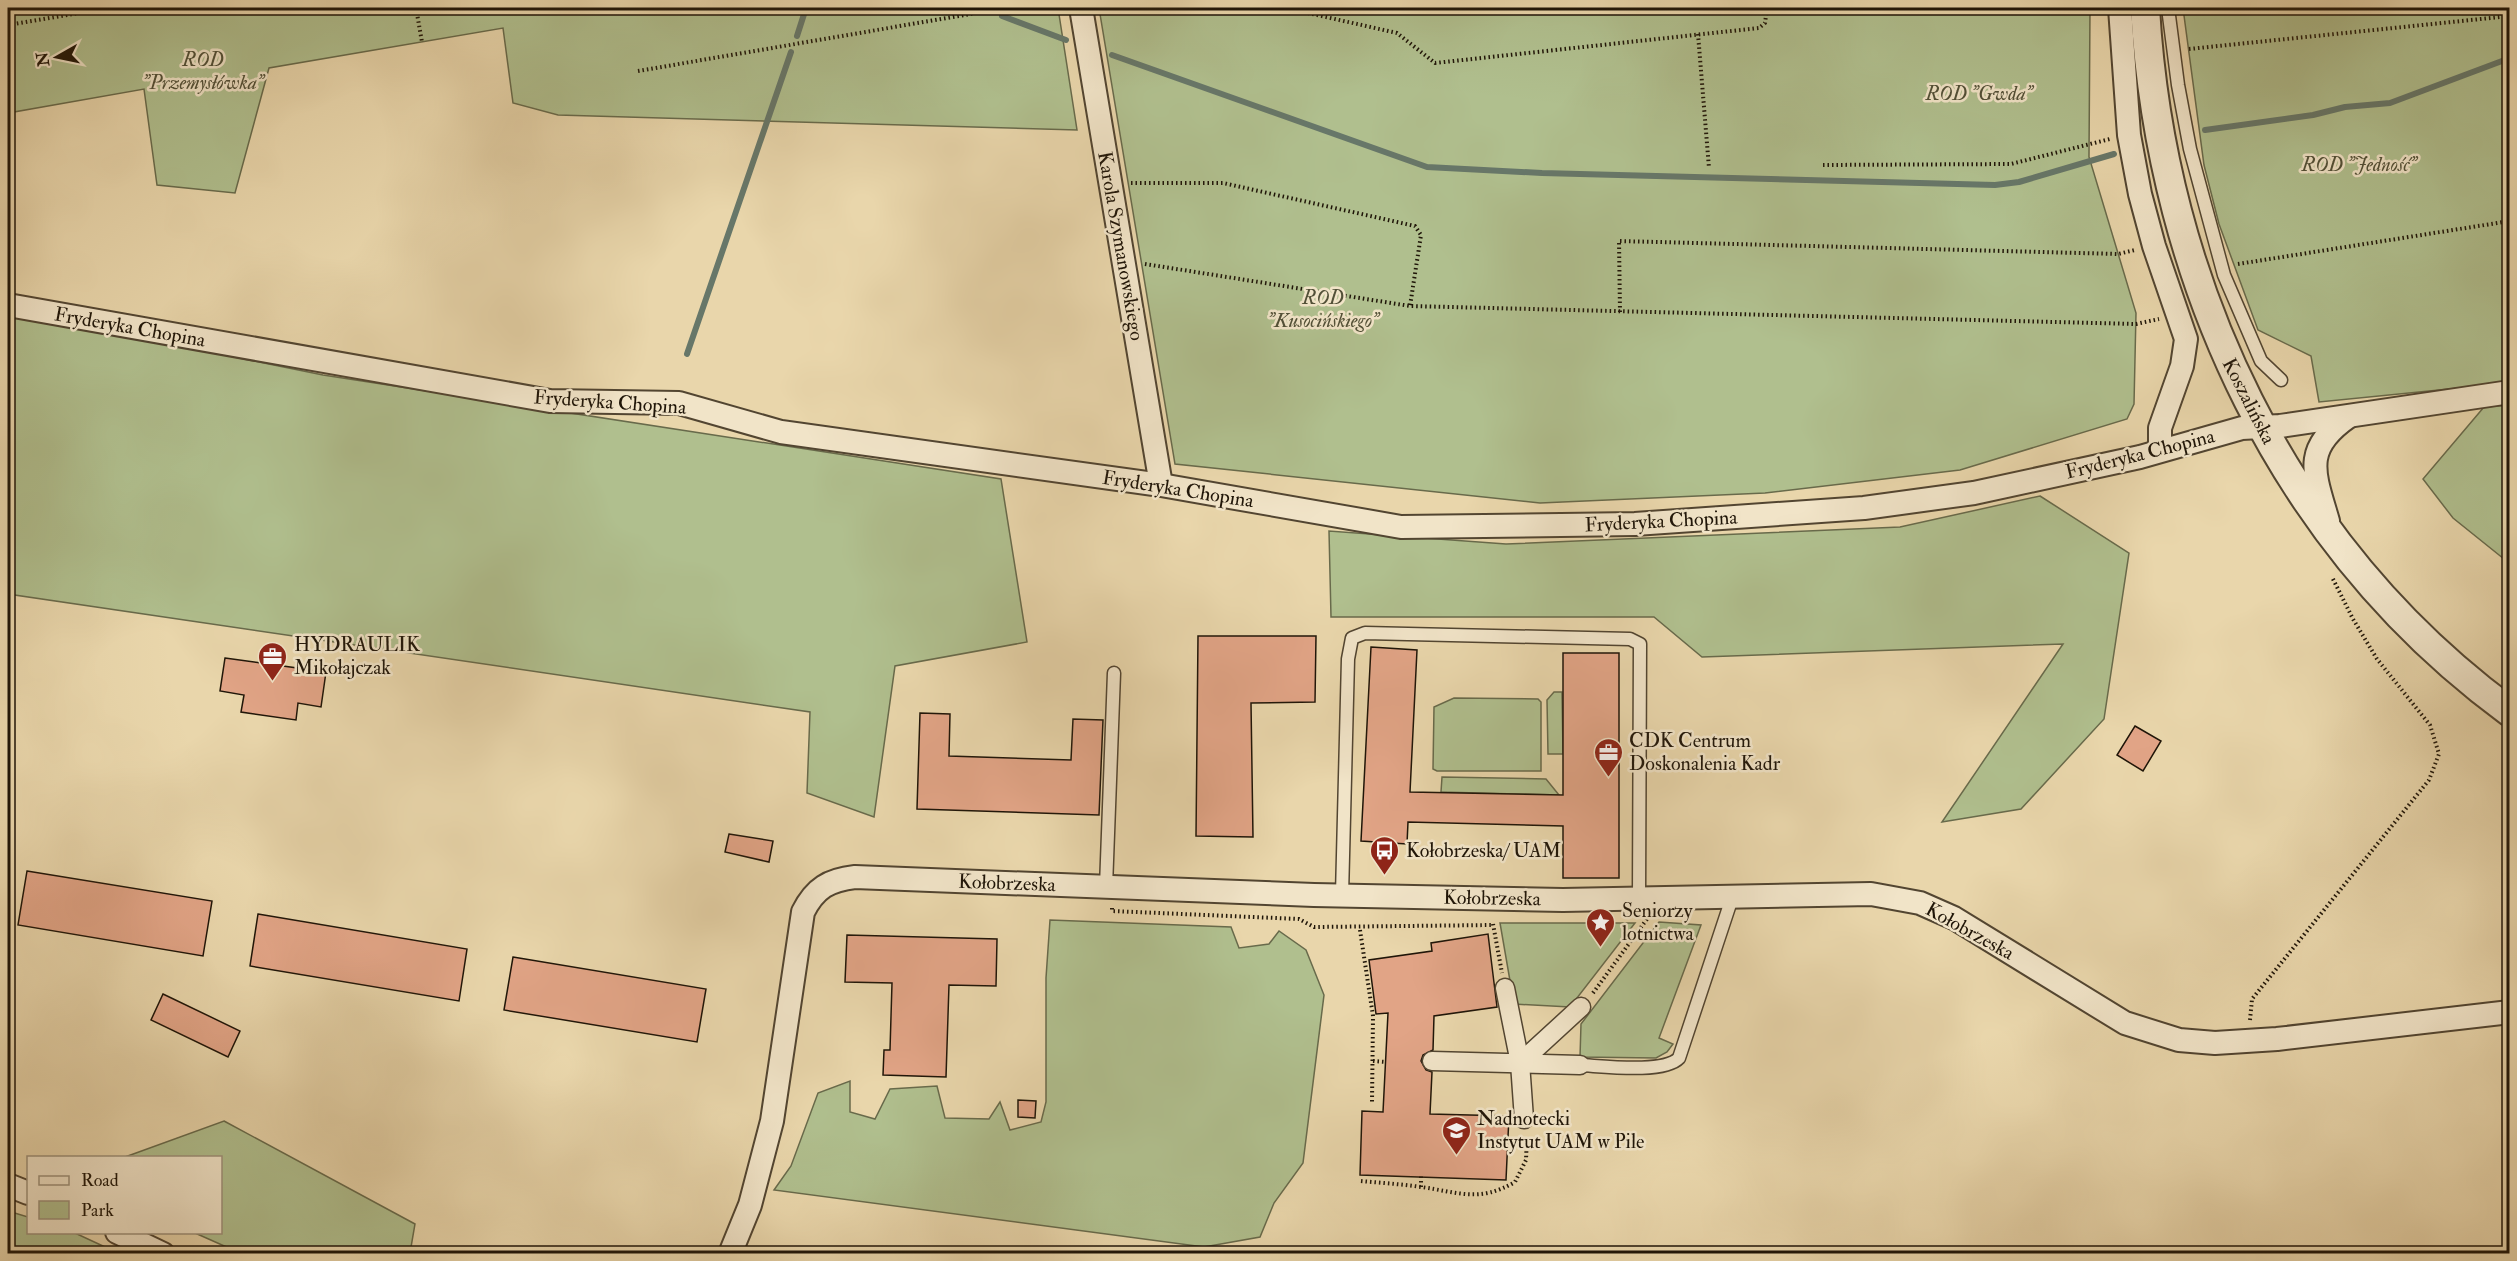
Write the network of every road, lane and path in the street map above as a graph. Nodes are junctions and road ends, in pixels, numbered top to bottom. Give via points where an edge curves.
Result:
1 (108, 8) edge
2 (416, 8) edge
3 (1005, 8) edge
4 (1081, 8) edge
5 (1286, 8) edge
6 (1767, 8) edge
7 (1932, 8) edge
8 (2120, 8) edge
9 (2145, 8) edge
10 (2168, 8) edge
11 (1824, 10) dead end
12 (2510, 16) edge
13 (8, 25) edge
14 (1698, 34) junction
15 (422, 42) dead end
16 (2188, 49) dead end
17 (638, 71) dead end
18 (2089, 144) dead end
19 (1823, 165) dead end
20 (1709, 168) dead end
21 (1130, 183) dead end
22 (2510, 221) edge
23 (2118, 254) dead end
24 (1142, 263) dead end
25 (2234, 264) dead end
26 (8, 305) edge
27 (1410, 306) junction
28 (1620, 312) junction
29 (2136, 324) dead end
30 (2281, 380) dead end
31 (2510, 392) edge
32 (2351, 415) junction
33 (2260, 427) junction
34 (2160, 450) junction
35 (1161, 485) junction
36 (2332, 534) junction
37 (2328, 569) dead end
38 (1114, 673) dead end
39 (2510, 712) edge
40 (1110, 887) junction
41 (1342, 895) junction
42 (1734, 895) junction
43 (1490, 898) junction
44 (1649, 898) junction
45 (1493, 925) junction
46 (1360, 930) dead end
47 (1505, 988) joint
48 (1581, 1007) joint
49 (2510, 1012) edge
50 (2253, 1041) junction
51 (1373, 1061) junction
52 (1432, 1061) dead end
53 (1386, 1062) dead end
54 (1520, 1064) junction
55 (1580, 1065) joint
56 (1372, 1102) dead end
57 (1524, 1119) joint
58 (1421, 1175) dead end
59 (1361, 1181) dead end
60 (8, 1185) edge
61 (1421, 1187) junction
62 (27, 1193) edge
63 (119, 1234) edge
64 (163, 1254) edge
65 (730, 1254) edge

1 - 13 path
2 - 15 path
3 - 17 path
4 - 35 street, Karola Szymanowskiego
5 - 14 path via 1397,33 1435,63
6 - 14 path via 1765,24 1759,28
7 - 11 path
8 - 34 street via 2129,135 2140,194 2186,339 2182,366 2160,428
9 - 33 street, Koszalińska via 2152,92 2183,239 2220,343
10 - 30 lane via 2190,149 2224,275 2262,361
12 - 16 path
14 - 20 path
18 - 19 path via 1988,166
21 - 27 path via 1223,183 1415,226 1421,235
22 - 25 path
23 - 28 path via 1619,241
24 - 27 path
26 - 35 street, Fryderyka Chopina via 550,401 679,403 781,432
27 - 28 path
28 - 29 path
31 - 32 street, Fryderyka Chopina
32 - 33 street, Fryderyka Chopina
32 - 36 street, Fryderyka Chopina via 2329,430 2315,454
33 - 34 street, Fryderyka Chopina via 2242,428
33 - 36 street, Koszalińska
34 - 35 street, Fryderyka Chopina via 1974,493 1875,507 1635,524 1401,527
36 - 39 street, Koszalińska via 2419,635
37 - 50 path via 2377,659 2430,725 2439,754 2429,780 2252,999 2249,1016
38 - 40 lane
40 - 41 street, Kołobrzeska
40 - 45 path via 1112,911 1299,920 1314,927
40 - 65 street, Kołobrzeska via 855,877 824,885 811,896 803,912 772,1121 750,1205
41 - 43 street, Kołobrzeska
41 - 44 lane via 1348,659 1352,638 1365,633 1630,639 1640,644
42 - 44 street, Kołobrzeska
42 - 50 street, Kołobrzeska via 1871,894 1920,903 1988,938 2125,1023 2186,1041
42 - 55 lane via 1679,1058 1669,1065 1652,1067
43 - 44 street, Kołobrzeska
43 - 45 path
44 - 48 path via 1638,933
45 - 47 path
46 - 51 path via 1372,1016
47 - 54 street
48 - 54 street
49 - 50 street, Kołobrzeska
51 - 53 path
51 - 56 path
52 - 54 street
54 - 55 street
54 - 57 street
57 - 61 path via 1528,1151 1515,1182 1483,1195 1461,1196
58 - 61 path
59 - 61 path
60 - 62 street
63 - 64 street

